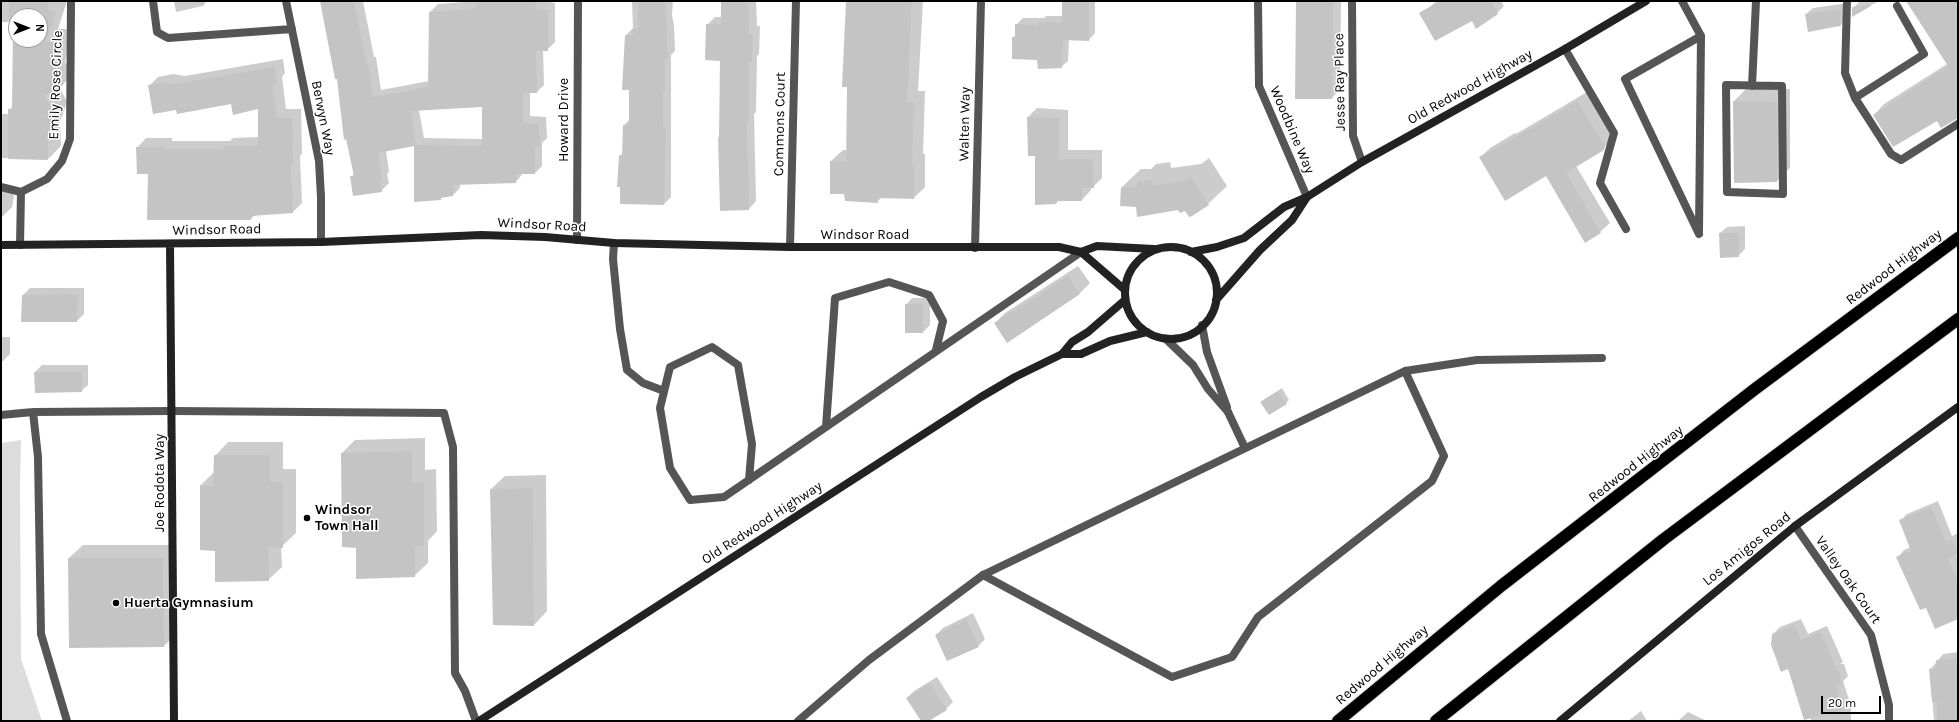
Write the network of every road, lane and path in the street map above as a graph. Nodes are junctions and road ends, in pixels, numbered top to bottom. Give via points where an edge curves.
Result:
1 (71, 1) edge
2 (153, 1) edge
3 (286, 1) edge
4 (578, 1) edge
5 (796, 1) edge
6 (981, 1) edge
7 (1258, 1) edge
8 (1352, 1) edge
9 (1646, 1) edge
10 (1682, 1) edge
11 (1756, 1) edge
12 (1847, 1) edge
13 (1897, 6) dead end
14 (292, 29) junction
15 (1701, 36) junction
16 (1565, 49) junction
17 (1752, 86) junction
18 (1855, 98) junction
19 (1958, 124) edge
20 (1362, 162) junction
21 (1, 187) edge
22 (21, 192) junction
23 (1307, 197) junction
24 (1626, 229) dead end
25 (1958, 238) edge
26 (577, 240) junction
27 (321, 242) junction
28 (614, 243) junction
29 (170, 244) junction
30 (20, 245) junction
31 (1, 246) edge
32 (790, 247) junction
33 (975, 248) junction
34 (1155, 250) junction
35 (1081, 252) junction
36 (1192, 252) junction
37 (1125, 290) junction
38 (1125, 300) junction
39 (1216, 300) junction
40 (1958, 319) edge
41 (1202, 325) junction
42 (1147, 332) junction
43 (1166, 339) junction
44 (936, 350) junction
45 (1062, 354) junction
46 (1602, 358) dead end
47 (1406, 371) junction
48 (664, 391) junction
49 (1958, 406) edge
50 (172, 411) junction
51 (33, 412) junction
52 (1228, 412) junction
53 (1, 414) edge
54 (826, 427) junction
55 (1245, 448) junction
56 (749, 480) junction
57 (1795, 526) junction
58 (982, 575) junction
59 (67, 721) edge
60 (174, 721) edge
61 (478, 721) edge
62 (798, 721) edge
63 (1338, 721) edge
64 (1436, 721) edge
65 (1560, 721) edge
66 (1889, 721) edge

1 - 22 street, Emily Rose Circle via 70,138 62,161 47,179
2 - 14 street via 157,32 168,38
3 - 14 street, Berwyn Way
4 - 26 street, Howard Drive
5 - 32 street, Commons Court
6 - 33 street, Walten Way
7 - 23 street, Woodbine Way via 1260,86
8 - 20 street, Jesse Ray Place via 1353,136
9 - 16 main road, Old Redwood Highway
10 - 15 street
11 - 17 street
12 - 18 street via 1845,73
13 - 18 street via 1924,54
14 - 27 street, Berwyn Way via 319,161
15 - 15 street via 1625,79 1699,234 1700,139
16 - 20 main road, Old Redwood Highway
16 - 24 street via 1614,133 1600,183
17 - 17 street via 1726,85 1727,192 1783,194 1782,86
18 - 19 street via 1891,154 1901,160
20 - 23 main road, Old Redwood Highway
21 - 22 street
22 - 30 street
23 - 36 main road, Old Redwood Highway via 1284,207 1244,238
23 - 39 main road, Old Redwood Highway via 1292,220 1260,250
25 - 63 highway, Redwood Highway via 1755,389 1501,586
26 - 27 main road, Windsor Road via 481,235
26 - 28 main road, Windsor Road
27 - 29 main road, Windsor Road
28 - 32 main road, Windsor Road
28 - 48 street via 613,259 619,321 627,370 643,383
29 - 30 main road, Windsor Road
29 - 50 main road, Joe Rodota Way
30 - 31 main road, Windsor Road
32 - 33 main road, Windsor Road
33 - 35 main road, Windsor Road via 1059,247
34 - 35 main road, Windsor Road via 1097,246
34 - 36 main road via 1180,247
34 - 37 main road via 1143,256 1134,265
35 - 37 main road, Windsor Road
35 - 44 street
36 - 39 main road via 1203,260 1212,272 1216,285
37 - 38 main road
38 - 42 main road via 1137,324
38 - 45 main road, Old Redwood Highway via 1088,332 1072,342
39 - 41 main road via 1213,312
40 - 64 highway via 1664,539
41 - 43 main road via 1195,332 1181,338
41 - 52 street via 1207,352
42 - 43 main road
42 - 45 main road, Old Redwood Highway via 1110,341 1081,354
43 - 52 street via 1193,365 1208,389
44 - 54 street
44 - 54 street via 943,321 929,295 889,282 835,298
45 - 61 main road, Old Redwood Highway via 981,397
46 - 47 street via 1477,360
47 - 55 street
47 - 58 street via 1444,456 1432,481 1258,617 1232,657 1172,678
48 - 56 street via 660,408 670,468 690,500 724,497
48 - 56 street via 670,367 712,347 738,365 752,444
49 - 57 main road, Los Amigos Road
50 - 51 street
50 - 60 main road, Joe Rodota Way
50 - 61 street via 444,413 453,447 455,673
51 - 53 street
51 - 59 street via 38,457 41,634
52 - 55 street
54 - 56 street
55 - 58 street
57 - 65 main road, Los Amigos Road
57 - 66 street, Valley Oak Court via 1871,635 1889,705
58 - 62 street via 869,660

